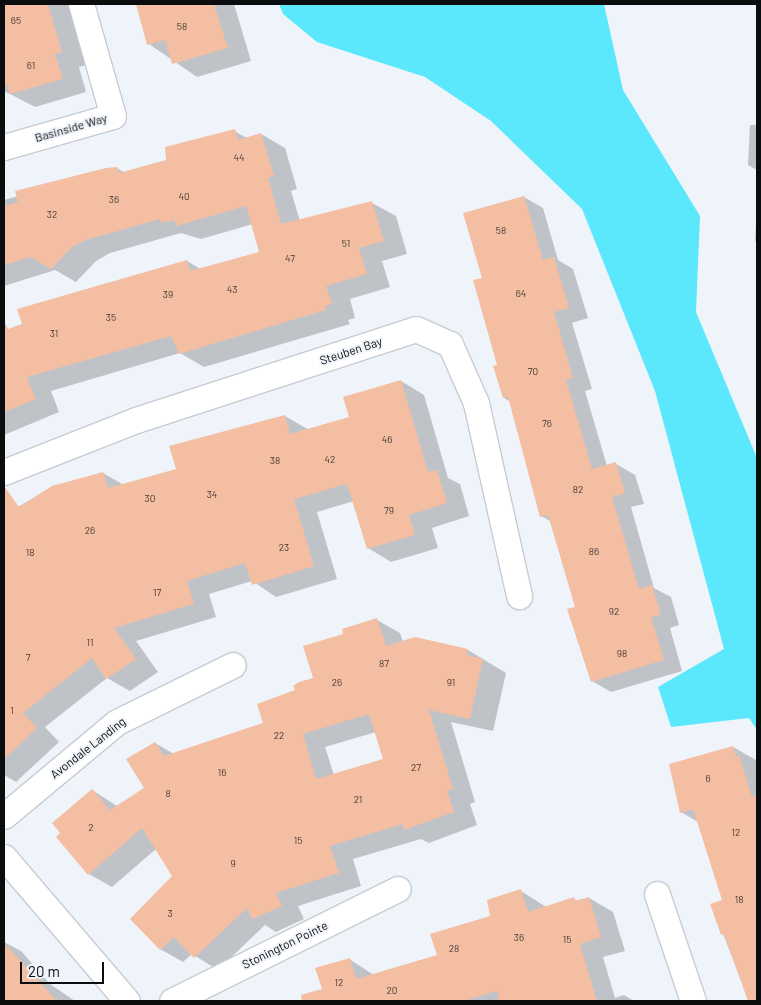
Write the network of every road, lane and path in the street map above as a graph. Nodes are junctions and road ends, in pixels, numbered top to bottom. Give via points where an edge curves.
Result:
1 (81, 4) edge
2 (4, 147) edge
3 (4, 472) edge
4 (519, 596) dead end
5 (233, 664) dead end
6 (4, 816) edge
7 (4, 857) edge
8 (398, 890) dead end
9 (657, 894) dead end
10 (127, 1001) edge
11 (172, 1001) edge
12 (693, 1001) edge

1 - 2 street, Basinside Way via 112,116
3 - 4 street, Steuben Bay via 136,420 416,329 450,344 476,404
5 - 6 street, Avondale Landing via 117,722
7 - 10 street
8 - 11 street, Stonington Pointe
9 - 12 street

